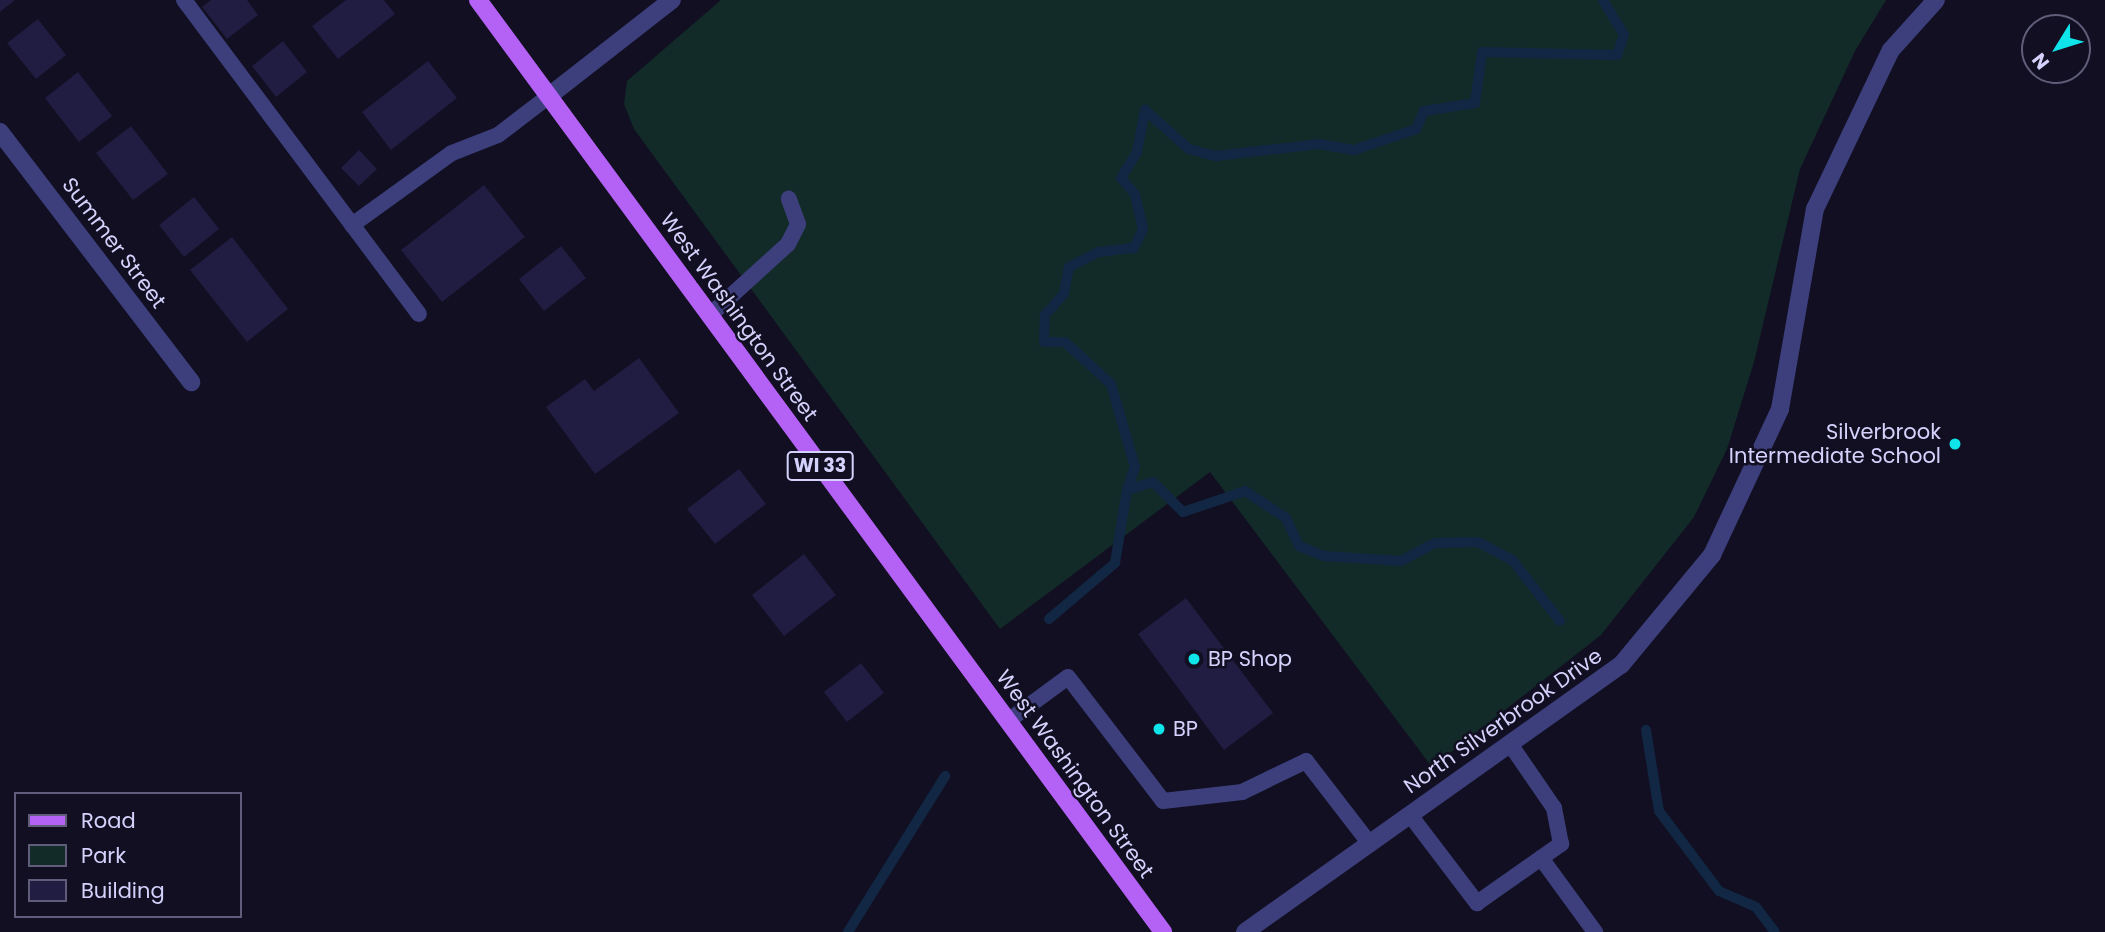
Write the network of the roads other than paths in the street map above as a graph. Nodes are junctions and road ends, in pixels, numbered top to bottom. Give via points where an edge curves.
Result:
1 (184, 0) edge
2 (478, 0) edge
3 (672, 0) edge
4 (1937, 0) edge
5 (549, 96) junction
6 (0, 132) edge
7 (789, 199) dead end
8 (352, 225) junction
9 (419, 313) dead end
10 (710, 315) junction
11 (191, 382) dead end
12 (1008, 721) junction
13 (1510, 744) junction
14 (1410, 816) junction
15 (1370, 844) junction
16 (1541, 858) junction
17 (1163, 932) edge
18 (1245, 932) edge
19 (1595, 932) edge

1 - 8 lane
2 - 5 main road, West Washington Street / WI 33
3 - 5 street
4 - 13 street, North Silverbrook Drive via 1891,50 1815,209 1780,409 1712,555 1620,665
5 - 8 lane via 498,135 452,153
5 - 10 main road, West Washington Street / WI 33
6 - 11 street, Summer Street
7 - 10 lane via 799,224 788,244
8 - 9 lane
10 - 12 main road, West Washington Street / WI 33
12 - 15 lane via 1068,677 1163,801 1242,792 1306,761
12 - 17 main road, West Washington Street / WI 33
13 - 14 street, North Silverbrook Drive
13 - 16 lane via 1554,808 1561,844
14 - 15 street, North Silverbrook Drive
14 - 16 lane via 1477,903
15 - 18 street, North Silverbrook Drive
16 - 19 lane

